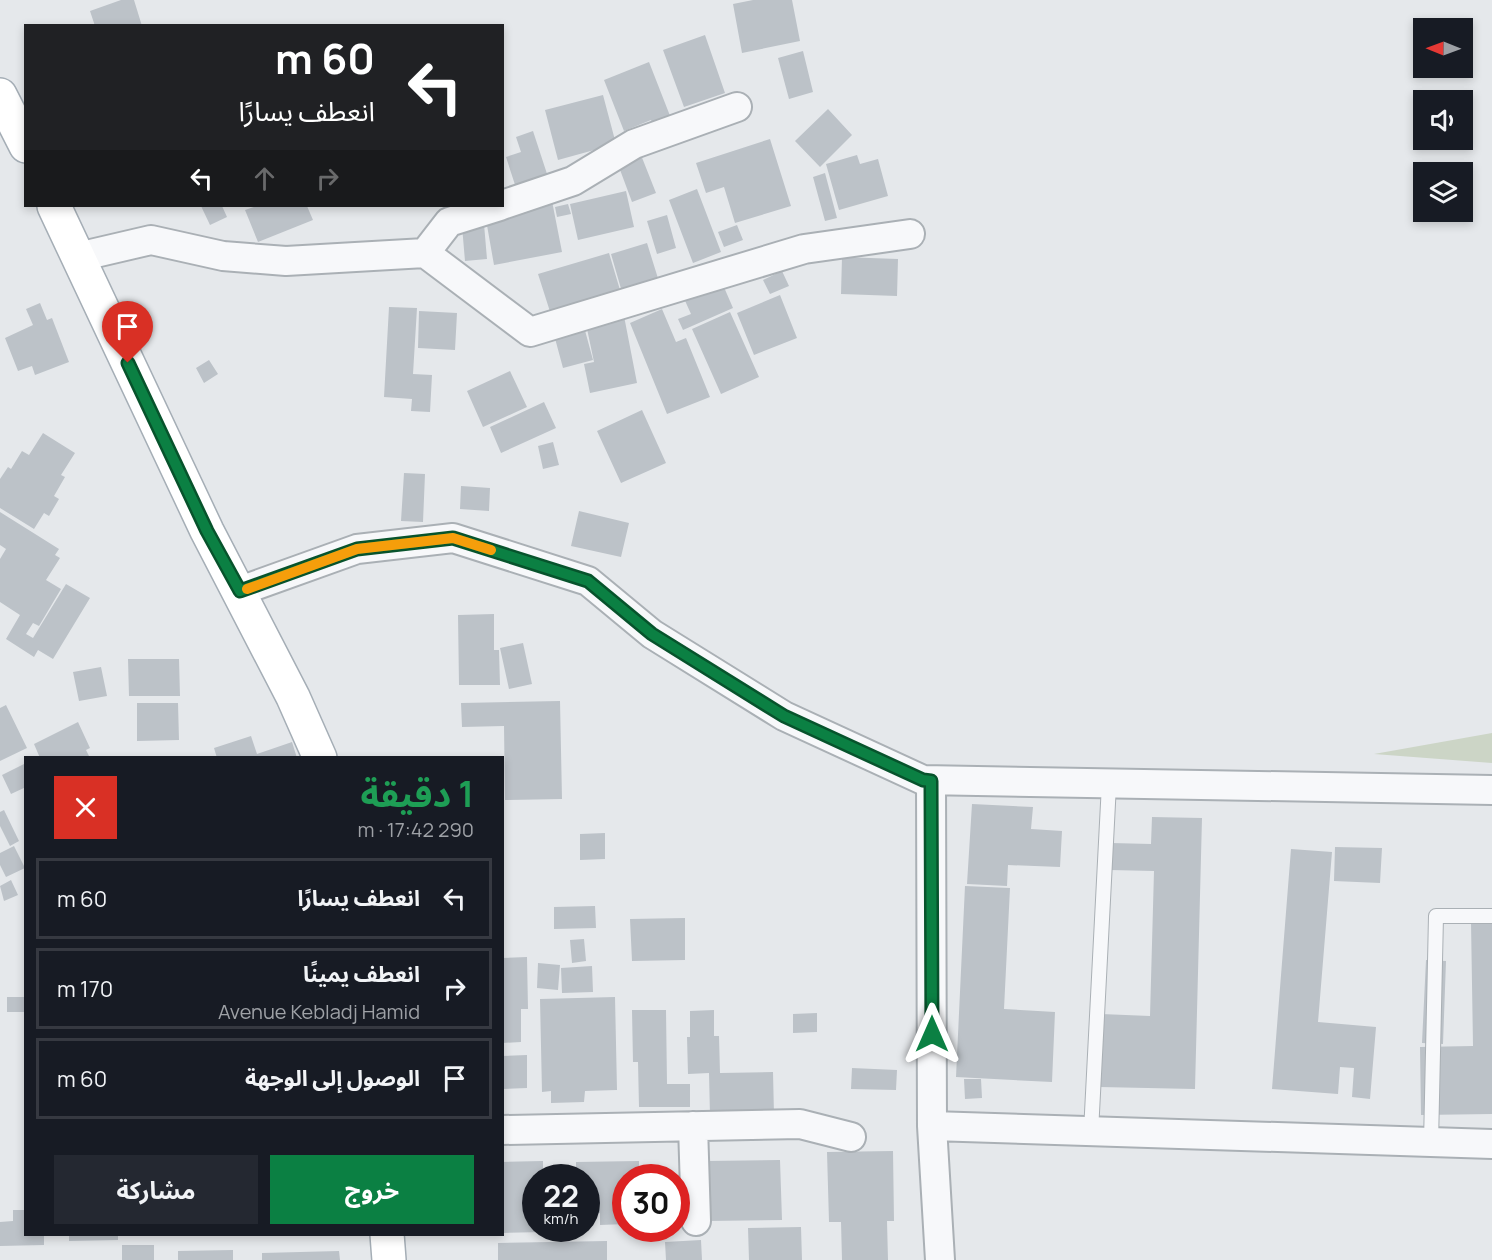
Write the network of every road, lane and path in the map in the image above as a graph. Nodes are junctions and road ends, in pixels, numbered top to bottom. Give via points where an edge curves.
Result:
1 (0, 95) edge
2 (737, 107) dead end
3 (24, 142) edge
4 (504, 204) edge
5 (54, 207) edge
6 (495, 207) edge
7 (910, 234) dead end
8 (425, 253) junction
9 (78, 257) junction
10 (240, 591) junction
11 (319, 756) edge
12 (931, 781) junction
13 (1109, 784) junction
14 (1492, 790) edge
15 (1492, 916) edge
16 (693, 1126) junction
17 (932, 1126) junction
18 (504, 1130) edge
19 (1091, 1131) junction
20 (851, 1137) dead end
21 (1431, 1143) junction
22 (1492, 1144) edge
23 (696, 1221) dead end
24 (387, 1236) edge
25 (389, 1260) edge
26 (940, 1260) edge

1 - 3 main road
2 - 4 street via 634,144 573,181
5 - 9 main road
6 - 8 street via 449,222
7 - 8 street via 804,249 530,332
8 - 9 street via 285,261 223,256 151,240
9 - 10 main road via 207,531
10 - 11 main road
10 - 12 street via 357,549 453,538 588,581 652,634 784,716
12 - 13 street
12 - 17 street
13 - 14 street
13 - 19 lane
15 - 21 lane via 1436,916
16 - 18 street
16 - 20 street via 800,1124
16 - 23 street
17 - 19 street
17 - 26 street
19 - 21 street
21 - 22 street
24 - 25 main road

